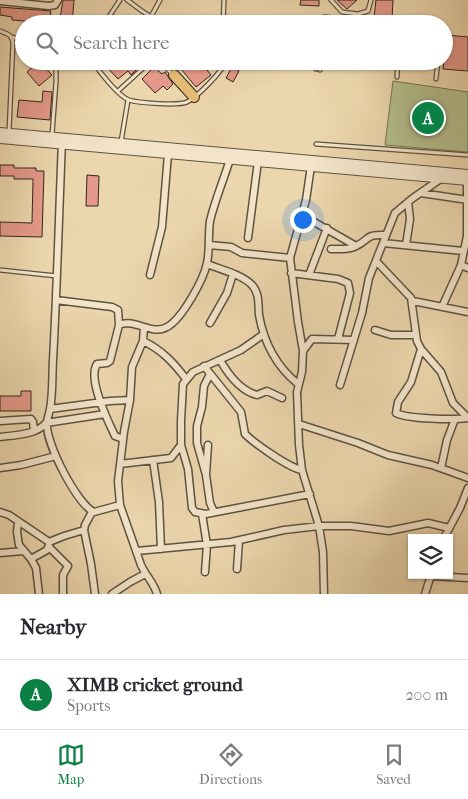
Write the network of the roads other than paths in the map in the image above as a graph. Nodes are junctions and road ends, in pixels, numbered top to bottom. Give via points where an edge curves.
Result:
1 (58, 0) edge
2 (120, 0) edge
3 (127, 0) edge
4 (160, 0) edge
5 (224, 0) edge
6 (331, 0) edge
7 (371, 0) edge
8 (0, 1) edge
9 (110, 15) edge
10 (150, 15) edge
11 (152, 15) edge
12 (223, 15) edge
13 (0, 31) edge
14 (12, 37) junction
15 (15, 38) edge
16 (56, 70) edge
17 (97, 70) edge
18 (142, 70) edge
19 (170, 70) edge
20 (222, 70) edge
21 (397, 70) edge
22 (437, 70) edge
23 (174, 75) joint
24 (397, 76) dead end
25 (436, 79) dead end
26 (118, 91) junction
27 (194, 97) junction
28 (128, 100) junction
29 (4, 132) edge
30 (52, 136) junction
31 (0, 139) edge
32 (62, 141) junction
33 (316, 144) dead end
34 (121, 146) junction
35 (168, 154) junction
36 (468, 155) edge
37 (230, 159) junction
38 (258, 161) junction
39 (311, 166) junction
40 (442, 178) junction
41 (468, 178) edge
42 (421, 193) junction
43 (468, 200) edge
44 (408, 202) junction
45 (302, 215) junction
46 (327, 228) junction
47 (386, 234) junction
48 (248, 238) dead end
49 (383, 243) junction
50 (209, 245) junction
51 (406, 245) junction
52 (356, 246) junction
53 (465, 247) edge
54 (331, 249) dead end
55 (290, 258) junction
56 (376, 261) junction
57 (207, 264) junction
58 (460, 265) junction
59 (468, 268) edge
60 (0, 270) edge
61 (291, 273) junction
62 (233, 274) junction
63 (150, 275) dead end
64 (309, 275) junction
65 (58, 276) junction
66 (56, 300) junction
67 (413, 301) junction
68 (442, 307) junction
69 (468, 312) edge
70 (210, 323) dead end
71 (119, 325) junction
72 (144, 327) junction
73 (375, 330) dead end
74 (264, 334) junction
75 (416, 335) junction
76 (338, 338) junction
77 (354, 340) junction
78 (143, 341) junction
79 (421, 349) junction
80 (303, 351) junction
81 (220, 360) junction
82 (204, 366) junction
83 (210, 374) junction
84 (186, 379) junction
85 (298, 384) junction
86 (340, 385) dead end
87 (282, 398) dead end
88 (130, 400) junction
89 (101, 402) junction
90 (50, 410) junction
91 (105, 414) junction
92 (468, 418) edge
93 (455, 419) junction
94 (0, 421) edge
95 (46, 423) junction
96 (299, 424) junction
97 (34, 431) junction
98 (0, 437) edge
99 (123, 439) junction
100 (181, 445) junction
101 (208, 446) dead end
102 (56, 456) junction
103 (153, 460) junction
104 (120, 464) junction
105 (0, 468) edge
106 (441, 468) junction
107 (302, 470) junction
108 (206, 475) junction
109 (468, 478) edge
110 (468, 488) edge
111 (310, 494) junction
112 (120, 505) junction
113 (0, 512) edge
114 (92, 512) junction
115 (214, 512) junction
116 (202, 514) junction
117 (18, 522) junction
118 (319, 526) junction
119 (448, 528) junction
120 (84, 530) junction
121 (446, 534) edge
122 (239, 541) junction
123 (49, 545) junction
124 (207, 545) junction
125 (161, 549) junction
126 (23, 551) junction
127 (137, 551) junction
128 (0, 553) edge
129 (31, 559) junction
130 (237, 569) dead end
131 (205, 572) dead end
132 (145, 574) junction
133 (453, 577) edge
134 (468, 578) edge
135 (430, 579) edge
136 (39, 594) edge
137 (63, 594) edge
138 (95, 594) edge
139 (112, 594) edge
140 (157, 594) edge
141 (324, 594) edge
142 (425, 594) edge

1 - 8 street via 49,6
2 - 9 lane
3 - 10 lane
4 - 11 lane
5 - 12 lane
6 - 7 lane via 342,12 358,14 368,11
13 - 14 lane
14 - 15 lane
14 - 29 lane
16 - 30 lane
17 - 26 lane
18 - 26 lane
19 - 23 lane
20 - 27 lane
21 - 24 lane
22 - 25 lane
23 - 27 main road
26 - 28 lane
27 - 28 lane via 178,104
28 - 34 lane
29 - 30 street
30 - 32 street
31 - 32 street
32 - 34 street
32 - 65 street
33 - 36 lane
34 - 35 street
34 - 41 street via 310,158
35 - 37 street
35 - 63 street via 162,226
37 - 38 street
37 - 50 street via 210,220
38 - 39 street
38 - 48 street
39 - 40 street
39 - 45 street
40 - 41 street
40 - 42 street
41 - 43 street
42 - 43 street
42 - 44 street
43 - 53 street
44 - 47 street via 395,213
44 - 51 street via 410,219
45 - 46 street
45 - 55 street
46 - 52 street
46 - 64 street
47 - 49 street
47 - 52 street via 372,234
49 - 51 street
49 - 56 street
50 - 55 street
50 - 57 street
51 - 53 street
52 - 54 street
53 - 58 street
55 - 61 street
56 - 67 street
56 - 77 street via 365,291
57 - 62 street
57 - 72 street via 185,309 172,324 166,328
58 - 59 street
58 - 68 street
60 - 65 lane
61 - 64 street
61 - 80 street
62 - 70 street via 227,293
62 - 74 street via 248,281 256,290
64 - 76 street via 345,281 350,288
65 - 66 street
66 - 71 street via 112,307 118,310
66 - 90 street
67 - 68 street
67 - 75 street
68 - 69 street
71 - 72 street via 128,323
71 - 89 street via 110,361 97,364 94,370
72 - 78 street
73 - 75 street via 391,335
74 - 81 street
74 - 85 street via 279,365
75 - 79 street
76 - 77 street
76 - 80 street via 312,339
77 - 86 street
78 - 84 street via 168,357
78 - 88 street via 132,367
79 - 92 street via 441,372 453,403
79 - 93 street via 411,382 398,402 396,414
80 - 85 street
81 - 82 street
81 - 87 street via 236,382 251,393 257,395 267,391
82 - 83 street
82 - 84 street
83 - 107 street via 241,412 245,434
83 - 108 street via 204,386 197,435
84 - 100 street
85 - 96 street
88 - 89 street
88 - 99 street
89 - 90 street
89 - 91 street
90 - 95 street
91 - 95 street
91 - 99 street via 115,436
92 - 93 street
93 - 106 street
94 - 97 street via 31,419
95 - 97 street
95 - 102 street
96 - 106 street via 388,455
96 - 107 street
97 - 98 street
99 - 104 street
100 - 103 street via 173,456
100 - 116 street via 188,468 192,508
101 - 108 street
102 - 105 street
102 - 114 street via 74,490
103 - 104 street
103 - 125 street via 160,502
104 - 112 street
106 - 109 street
107 - 111 street
108 - 115 street
110 - 119 street
111 - 115 street
111 - 118 street
112 - 114 street
112 - 127 street
113 - 117 street
114 - 120 street
115 - 116 street
116 - 124 street
117 - 123 street
117 - 126 street via 19,545
118 - 119 street via 351,526 389,532 428,523
118 - 122 street
118 - 141 street
119 - 121 street
120 - 123 street
120 - 138 street
122 - 124 street
122 - 130 street
123 - 129 street
123 - 137 street via 68,566 62,575
124 - 125 street
124 - 131 street
125 - 127 street
126 - 128 street
126 - 129 street
127 - 132 street
129 - 136 street via 36,568
132 - 139 street
132 - 140 street
133 - 134 street
135 - 142 street

